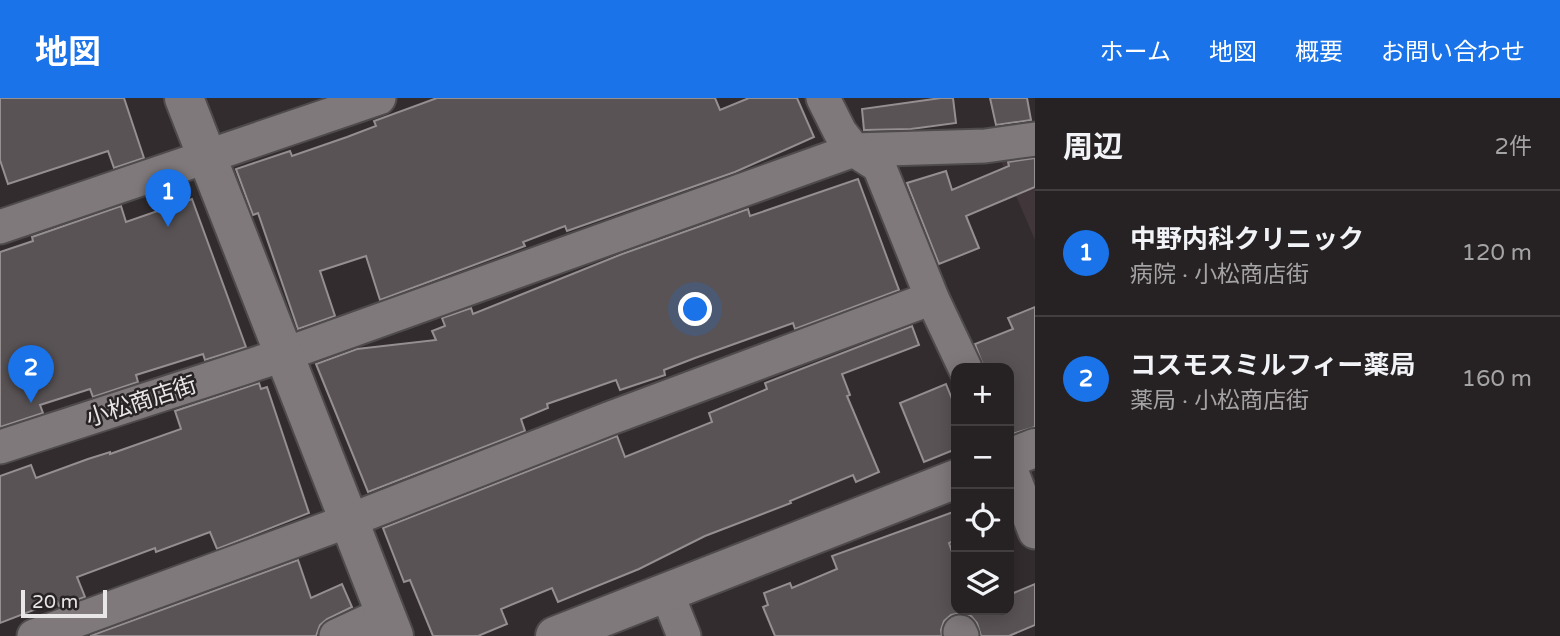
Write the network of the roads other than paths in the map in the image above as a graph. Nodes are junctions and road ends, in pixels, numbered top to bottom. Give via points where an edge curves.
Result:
1 (184, 98) edge
2 (379, 98) edge
3 (822, 98) edge
4 (1035, 139) edge
5 (854, 150) junction
6 (207, 157) junction
7 (0, 227) edge
8 (932, 298) junction
9 (283, 355) junction
10 (963, 363) edge
11 (0, 447) edge
12 (1035, 448) edge
13 (1014, 456) edge
14 (1014, 478) edge
15 (951, 480) edge
16 (348, 522) junction
17 (1035, 532) edge
18 (666, 592) junction
19 (390, 624) edge
20 (563, 635) edge
21 (34, 636) edge
22 (336, 636) edge
23 (684, 636) edge

1 - 6 street
2 - 6 street
3 - 5 street
4 - 5 street, 小松商店街 via 985,146
5 - 8 street via 878,166
5 - 9 street, 小松商店街
6 - 7 street
6 - 9 street
8 - 10 street
8 - 16 street
9 - 11 street, 小松商店街
9 - 16 street
12 - 13 street
14 - 17 street
15 - 18 street
16 - 19 street
16 - 21 street
18 - 20 street
18 - 23 street
19 - 22 street

